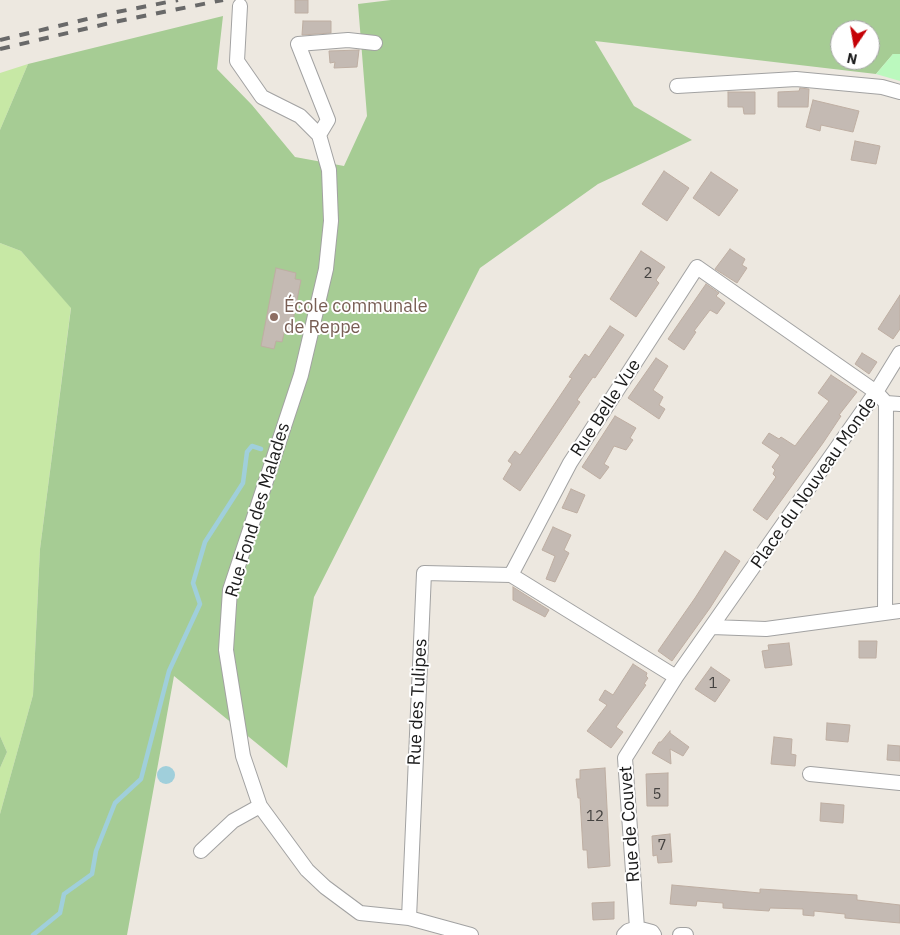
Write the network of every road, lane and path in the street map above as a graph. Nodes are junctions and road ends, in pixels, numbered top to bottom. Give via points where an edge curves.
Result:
1 (240, 6) dead end
2 (375, 43) dead end
3 (677, 86) dead end
4 (900, 92) edge
5 (319, 135) junction
6 (900, 352) edge
7 (876, 392) junction
8 (893, 404) edge
9 (511, 575) junction
10 (900, 611) edge
11 (885, 612) junction
12 (712, 627) junction
13 (676, 677) junction
14 (810, 774) dead end
15 (900, 783) edge
16 (260, 806) junction
17 (201, 851) dead end
18 (408, 918) junction
19 (630, 931) edge
20 (471, 935) edge
21 (654, 935) edge
22 (680, 935) edge
23 (686, 935) edge

1 - 5 street, Rue Fond des Malades via 237,61 262,97 300,116
2 - 5 street via 348,40 298,44 328,120
3 - 4 street via 796,79
5 - 16 street, Rue Fond des Malades via 330,170 331,221 326,269 301,375 230,590 226,650 243,756
6 - 7 street
7 - 8 street, Place du Nouveau Monde
7 - 9 street, Rue Belle Vue via 697,267 570,463
7 - 12 street, Place du Nouveau Monde
8 - 11 street, Place du Nouveau Monde
9 - 13 street
9 - 18 street, Rue des Tulipes via 424,573
10 - 11 street
11 - 12 street via 766,629
12 - 13 street, Rue de Couvet
13 - 19 street, Rue de Couvet via 624,758
14 - 15 street
16 - 17 street via 233,821
16 - 18 street, Rue Fond des Malades via 307,870 325,887 360,913
18 - 20 street, Rue Fond des Malades
19 - 21 street via 652,932
22 - 23 street

